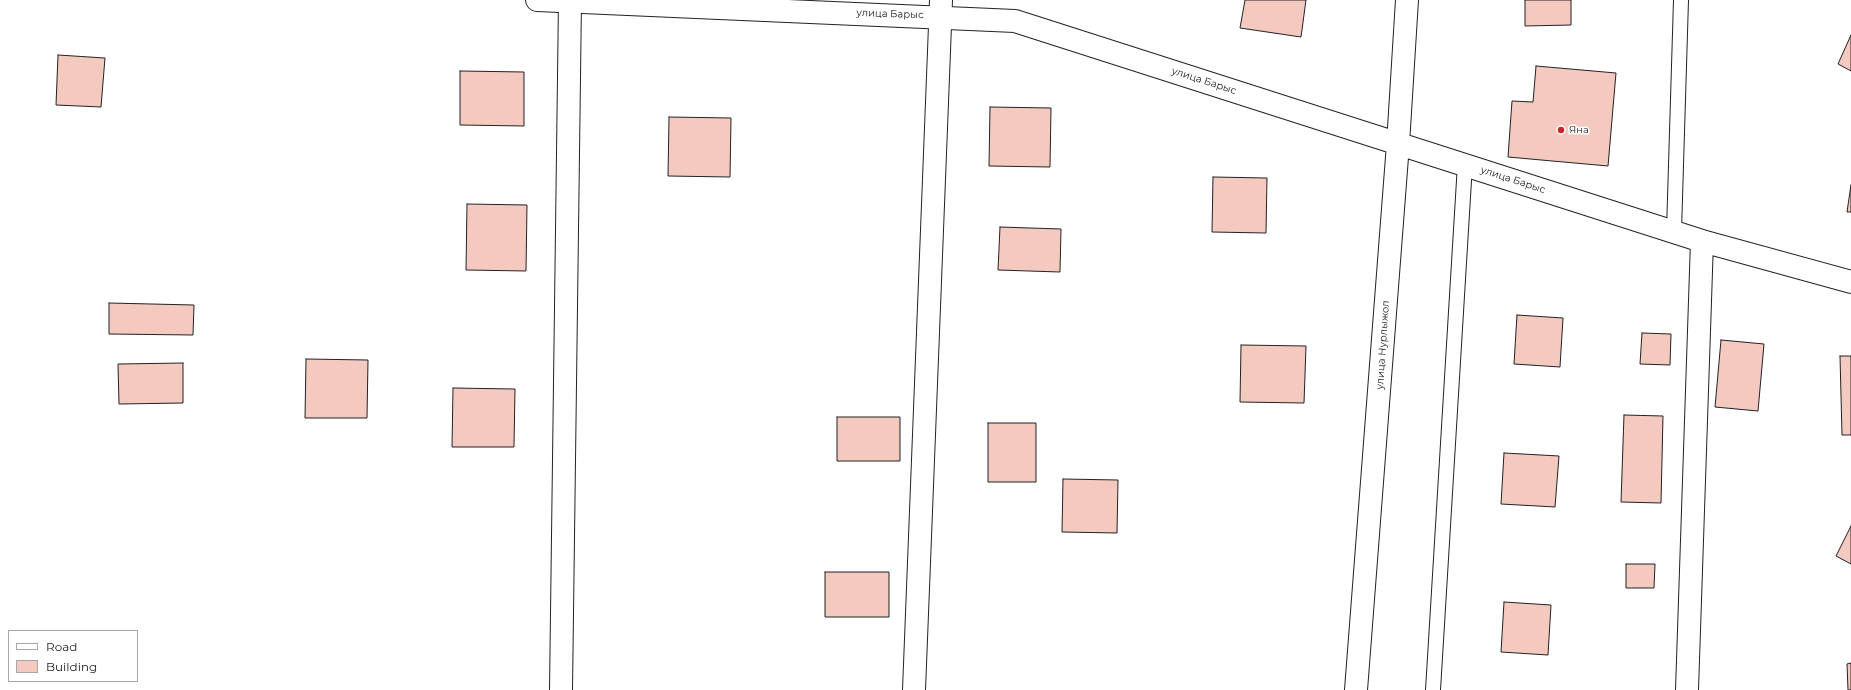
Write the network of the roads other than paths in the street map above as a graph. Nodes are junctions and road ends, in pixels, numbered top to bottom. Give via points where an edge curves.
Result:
1 (537, 0) edge
2 (1407, 0) edge
3 (1681, 0) edge
4 (570, 1) edge
5 (941, 8) edge
6 (1398, 144) junction
7 (1465, 164) junction
8 (1674, 231) junction
9 (1702, 241) junction
10 (1851, 282) edge
11 (561, 690) edge
12 (914, 690) edge
13 (1356, 690) edge
14 (1433, 690) edge
15 (1687, 690) edge

1 - 4 street, улица Барыс
2 - 6 street, улица Нурлыжол
3 - 8 lane
4 - 5 street, улица Барыс
4 - 11 street
5 - 6 street, улица Барыс via 1015,21
5 - 12 street
6 - 7 street, улица Барыс
6 - 13 street, улица Нурлыжол
7 - 8 street, улица Барыс
7 - 14 lane
8 - 9 street, улица Барыс
9 - 10 street, улица Барыс
9 - 15 street

